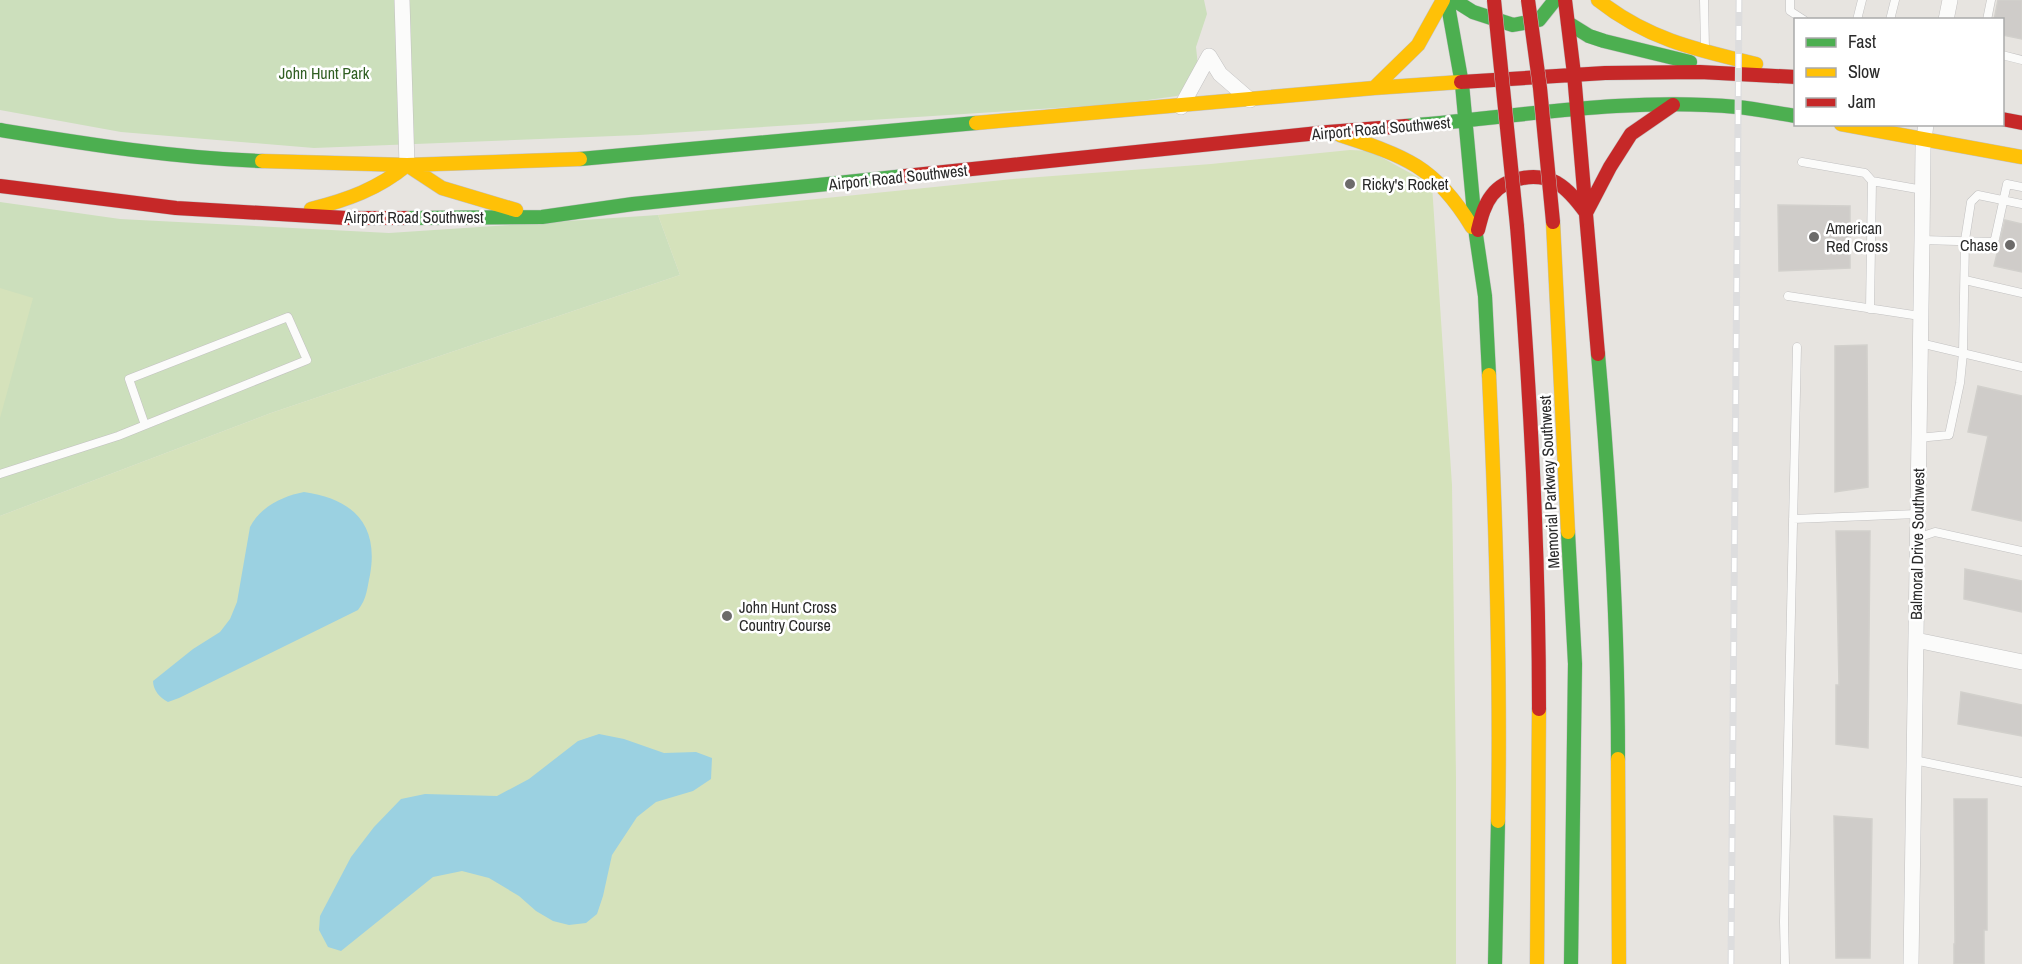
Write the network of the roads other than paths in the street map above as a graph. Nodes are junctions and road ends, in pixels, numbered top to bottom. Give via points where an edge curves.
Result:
1 (402, 0) edge
2 (1445, 0) edge
3 (1454, 0) edge
4 (1494, 0) edge
5 (1528, 0) edge
6 (1555, 0) edge
7 (1565, 0) edge
8 (1598, 0) edge
9 (1704, 0) edge
10 (1790, 0) edge
11 (1862, 0) edge
12 (1895, 0) edge
13 (1950, 0) edge
14 (1991, 0) edge
15 (1801, 18) edge
16 (1858, 18) edge
17 (1890, 18) edge
18 (1946, 18) edge
19 (1987, 18) edge
20 (1568, 23) junction
21 (1705, 52) junction
22 (2004, 56) edge
23 (2022, 60) edge
24 (1738, 73) junction
25 (1574, 74) junction
26 (1794, 74) edge
27 (1794, 75) edge
28 (1462, 84) junction
29 (1374, 88) junction
30 (1250, 100) junction
31 (1672, 105) junction
32 (1181, 107) junction
33 (1577, 109) junction
34 (1794, 116) edge
35 (2004, 119) edge
36 (1465, 121) junction
37 (2022, 123) edge
38 (1851, 126) edge
39 (1926, 126) edge
40 (0, 130) edge
41 (1328, 132) junction
42 (1924, 140) junction
43 (2022, 157) edge
44 (1802, 162) dead end
45 (407, 165) junction
46 (1872, 181) junction
47 (0, 186) edge
48 (2022, 187) edge
49 (1923, 190) junction
50 (2003, 200) junction
51 (2022, 204) edge
52 (284, 214) junction
53 (1586, 214) junction
54 (542, 217) junction
55 (1476, 235) junction
56 (1922, 240) junction
57 (1965, 240) junction
58 (1965, 280) junction
59 (2022, 293) edge
60 (1788, 296) dead end
61 (1870, 309) junction
62 (1920, 316) junction
63 (1920, 343) junction
64 (1797, 347) dead end
65 (1963, 353) junction
66 (2022, 367) edge
67 (145, 425) junction
68 (1918, 438) junction
69 (0, 474) edge
70 (1917, 514) junction
71 (1793, 519) junction
72 (1917, 538) junction
73 (2022, 551) edge
74 (1916, 640) junction
75 (2022, 662) edge
76 (1914, 760) junction
77 (2022, 782) edge
78 (1495, 964) edge
79 (1537, 964) edge
80 (1571, 964) edge
81 (1619, 964) edge
82 (1785, 964) edge
83 (1911, 964) edge

1 - 45 street
2 - 28 main road
2 - 29 main road via 1418,45
3 - 6 main road via 1473,12 1513,25 1539,20
4 - 79 main road, Memorial Parkway Southwest, bridge via 1526,320 1536,505 1541,760
5 - 80 main road, Memorial Parkway Southwest, bridge via 1553,222 1575,664
7 - 20 main road
8 - 21 main road via 1628,24 1671,43
9 - 21 lane
10 - 15 lane via 1790,10
11 - 16 lane
12 - 17 lane
13 - 18 street
14 - 19 lane
20 - 24 main road via 1604,41
20 - 25 main road
21 - 26 main road
22 - 23 lane
24 - 25 main road
24 - 27 main road
25 - 28 main road
25 - 33 main road
28 - 29 main road
28 - 36 main road
29 - 30 main road
30 - 32 main road
30 - 32 street via 1220,74 1209,56
31 - 33 main road, Airport Road Southwest
31 - 34 main road, Airport Road Southwest via 1737,107
31 - 53 main road via 1632,134
32 - 45 main road via 575,159
33 - 36 main road, Airport Road Southwest
33 - 53 main road
35 - 37 main road
36 - 41 main road, Airport Road Southwest
36 - 55 main road
38 - 42 main road
39 - 42 street, Balmoral Drive Southwest
40 - 45 main road via 207,159
41 - 54 main road, Airport Road Southwest via 633,204
41 - 55 main road via 1406,158 1434,177 1460,204
42 - 43 main road
42 - 49 street, Balmoral Drive Southwest
44 - 46 lane via 1865,173
45 - 52 main road via 370,192
45 - 54 main road via 442,188
46 - 49 lane
46 - 61 lane
47 - 52 main road, Airport Road Southwest via 176,208
48 - 50 lane via 2007,184
49 - 56 street, Balmoral Drive Southwest
50 - 51 lane
50 - 57 lane via 1995,239
50 - 57 lane via 1978,195 1971,202
52 - 54 main road, Airport Road Southwest via 346,218
53 - 55 main road via 1574,195 1557,182 1523,177 1505,183 1493,194
53 - 81 main road via 1616,614
55 - 78 main road via 1485,296 1495,517 1500,712
56 - 57 lane
56 - 62 street, Balmoral Drive Southwest
57 - 58 lane
58 - 59 lane
58 - 65 lane
60 - 61 lane
61 - 62 lane
62 - 63 street, Balmoral Drive Southwest
63 - 65 lane
63 - 68 street, Balmoral Drive Southwest
64 - 71 lane
65 - 66 lane
65 - 68 lane via 1949,435
67 - 67 lane via 307,360 288,317 129,379
67 - 69 lane
68 - 70 street, Balmoral Drive Southwest
70 - 71 lane
70 - 72 street, Balmoral Drive Southwest
71 - 82 lane
72 - 73 lane via 1935,532
72 - 74 street, Balmoral Drive Southwest
74 - 75 street
74 - 76 street, Balmoral Drive Southwest
76 - 77 lane
76 - 83 street, Balmoral Drive Southwest

